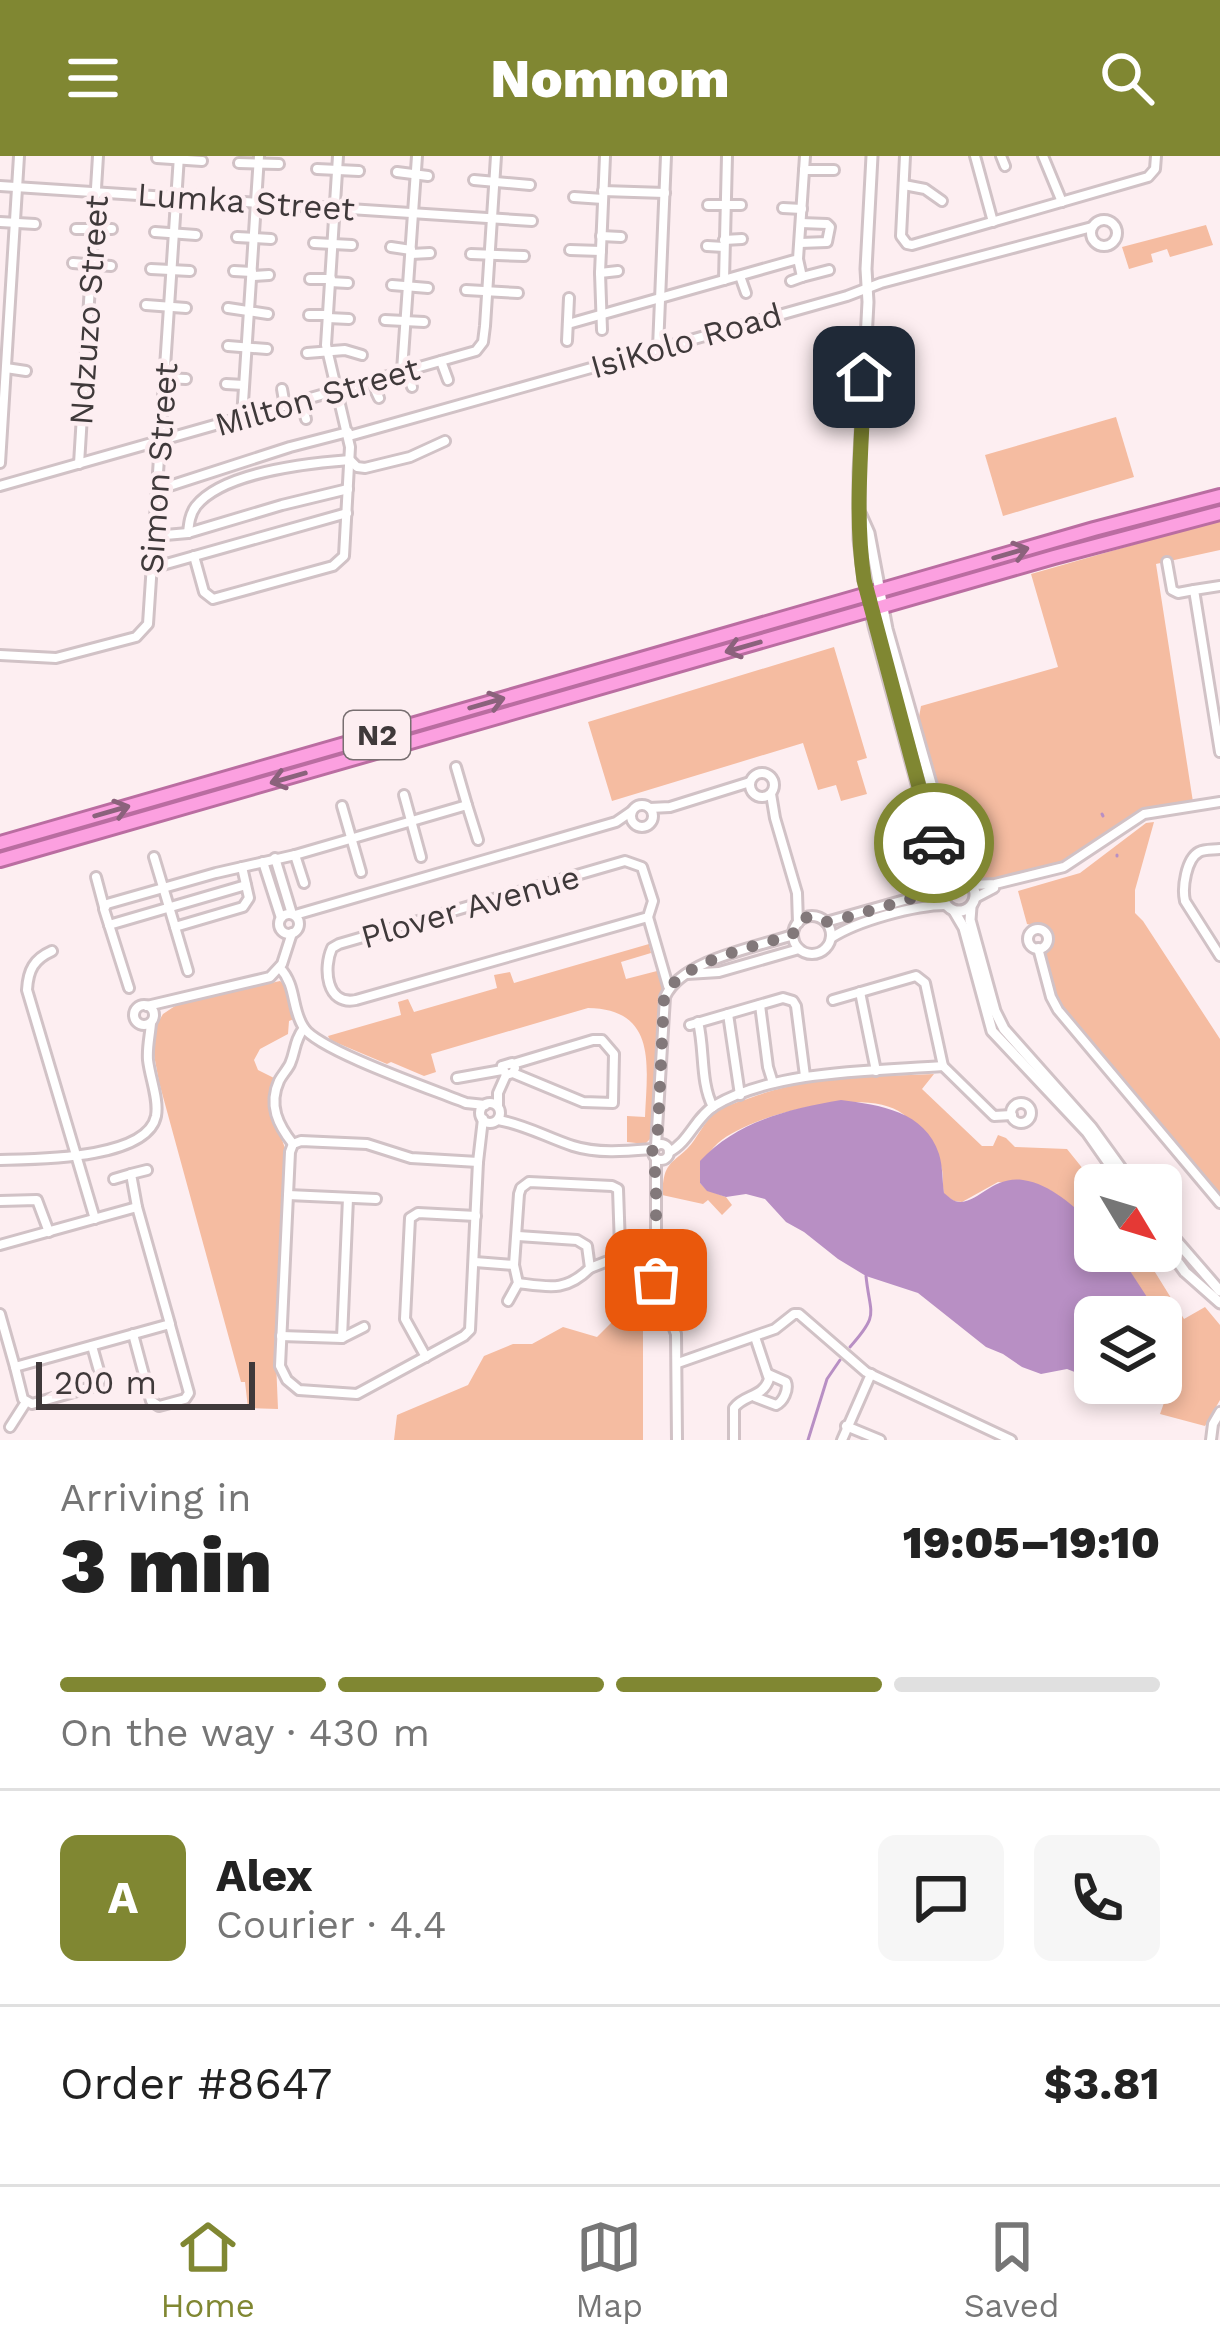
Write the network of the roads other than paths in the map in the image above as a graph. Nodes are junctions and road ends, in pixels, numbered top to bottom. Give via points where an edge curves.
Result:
1 (19, 156) edge
2 (98, 156) edge
3 (108, 156) edge
4 (338, 156) edge
5 (417, 156) edge
6 (496, 156) edge
7 (605, 156) edge
8 (666, 156) edge
9 (727, 156) edge
10 (805, 156) edge
11 (872, 156) edge
12 (905, 156) edge
13 (976, 156) edge
14 (1043, 156) edge
15 (1156, 156) edge
16 (157, 158) edge
17 (178, 158) edge
18 (259, 160) edge
19 (202, 161) dead end
20 (239, 163) dead end
21 (279, 164) dead end
22 (317, 169) dead end
23 (338, 170) junction
24 (804, 170) junction
25 (834, 170) dead end
26 (359, 171) dead end
27 (397, 172) dead end
28 (416, 175) junction
29 (428, 176) dead end
30 (474, 180) dead end
31 (494, 182) junction
32 (0, 185) edge
33 (530, 185) dead end
34 (904, 185) junction
35 (17, 187) junction
36 (96, 191) junction
37 (665, 194) junction
38 (603, 195) junction
39 (574, 196) dead end
40 (176, 198) junction
41 (942, 201) dead end
42 (256, 202) junction
43 (1062, 202) junction
44 (725, 204) junction
45 (708, 205) dead end
46 (335, 206) junction
47 (741, 206) dead end
48 (783, 208) dead end
49 (802, 209) junction
50 (413, 212) junction
51 (492, 218) junction
52 (532, 220) dead end
53 (0, 222) edge
54 (993, 222) junction
55 (801, 223) junction
56 (15, 224) junction
57 (35, 224) dead end
58 (1092, 227) dead end
59 (76, 229) dead end
60 (93, 229) junction
61 (112, 230) dead end
62 (155, 232) dead end
63 (174, 234) junction
64 (196, 235) dead end
65 (602, 236) junction
66 (621, 236) dead end
67 (237, 237) dead end
68 (254, 238) junction
69 (271, 239) dead end
70 (742, 239) dead end
71 (314, 243) dead end
72 (800, 243) junction
73 (333, 244) junction
74 (724, 244) junction
75 (352, 245) dead end
76 (707, 246) dead end
77 (391, 248) dead end
78 (570, 250) dead end
79 (601, 251) junction
80 (411, 252) junction
81 (430, 253) dead end
82 (470, 254) dead end
83 (490, 254) junction
84 (524, 256) dead end
85 (798, 259) junction
86 (73, 263) dead end
87 (91, 264) junction
88 (111, 266) dead end
89 (151, 269) dead end
90 (829, 270) dead end
91 (171, 271) junction
92 (234, 271) dead end
93 (618, 271) dead end
94 (190, 272) dead end
95 (600, 273) junction
96 (252, 274) junction
97 (269, 275) dead end
98 (740, 276) junction
99 (802, 277) junction
100 (310, 279) dead end
101 (330, 280) junction
102 (724, 280) junction
103 (791, 281) dead end
104 (348, 283) dead end
105 (392, 285) dead end
106 (408, 286) junction
107 (428, 288) dead end
108 (867, 288) junction
109 (466, 290) dead end
110 (488, 291) junction
111 (518, 292) dead end
112 (746, 293) dead end
113 (568, 298) dead end
114 (660, 298) junction
115 (146, 305) dead end
116 (169, 307) junction
117 (186, 308) dead end
118 (228, 308) dead end
119 (249, 312) junction
120 (268, 314) dead end
121 (599, 314) junction
122 (310, 315) dead end
123 (328, 316) junction
124 (349, 319) dead end
125 (386, 320) dead end
126 (406, 321) junction
127 (424, 322) dead end
128 (568, 324) junction
129 (602, 330) dead end
130 (567, 341) dead end
131 (228, 346) dead end
132 (247, 348) junction
133 (658, 348) junction
134 (267, 349) dead end
135 (326, 350) junction
136 (307, 353) dead end
137 (362, 355) dead end
138 (442, 361) junction
139 (6, 368) junction
140 (26, 371) dead end
141 (404, 371) junction
142 (164, 378) junction
143 (186, 379) dead end
144 (371, 380) junction
145 (448, 380) dead end
146 (226, 385) dead end
147 (244, 385) junction
148 (412, 387) dead end
149 (282, 389) dead end
150 (337, 391) junction
151 (379, 398) dead end
152 (301, 401) junction
153 (285, 406) junction
154 (242, 418) junction
155 (306, 419) dead end
156 (348, 434) junction
157 (160, 440) junction
158 (445, 441) dead end
159 (350, 460) junction
160 (0, 463) edge
161 (79, 464) junction
162 (0, 486) edge
163 (157, 490) junction
164 (349, 490) junction
165 (1220, 496) edge
166 (347, 513) junction
167 (1220, 513) edge
168 (188, 533) junction
169 (154, 536) junction
170 (194, 556) junction
171 (1167, 562) dead end
172 (152, 568) junction
173 (1220, 586) edge
174 (1194, 590) junction
175 (873, 592) junction
176 (877, 609) junction
177 (0, 655) edge
178 (1220, 752) edge
179 (456, 767) dead end
180 (749, 782) junction
181 (728, 790) junction
182 (771, 794) junction
183 (404, 795) dead end
184 (756, 795) junction
185 (1220, 802) edge
186 (342, 806) dead end
187 (467, 806) junction
188 (632, 811) junction
189 (651, 813) junction
190 (775, 818) junction
191 (410, 822) junction
192 (616, 823) junction
193 (634, 824) junction
194 (350, 839) junction
195 (478, 840) dead end
196 (0, 843) edge
197 (1220, 849) edge
198 (295, 855) junction
199 (154, 856) dead end
200 (421, 857) dead end
201 (275, 859) junction
202 (0, 860) edge
203 (263, 861) junction
204 (242, 867) junction
205 (361, 872) dead end
206 (95, 877) dead end
207 (1018, 879) junction
208 (304, 883) dead end
209 (246, 884) junction
210 (970, 884) junction
211 (944, 888) junction
212 (163, 889) junction
213 (797, 892) junction
214 (973, 903) junction
215 (169, 908) junction
216 (950, 908) junction
217 (104, 909) junction
218 (295, 917) junction
219 (648, 917) junction
220 (281, 918) junction
221 (822, 919) junction
222 (798, 923) junction
223 (109, 925) junction
224 (175, 927) junction
225 (287, 932) junction
226 (793, 934) junction
227 (831, 938) junction
228 (799, 949) junction
229 (1038, 949) dead end
230 (52, 951) dead end
231 (1220, 956) edge
232 (280, 968) junction
233 (188, 971) dead end
234 (686, 974) junction
235 (669, 987) junction
236 (129, 988) dead end
237 (860, 992) junction
238 (175, 1000) junction
239 (833, 1000) dead end
240 (760, 1005) junction
241 (147, 1006) junction
242 (728, 1014) junction
243 (148, 1021) junction
244 (304, 1028) junction
245 (943, 1066) junction
246 (509, 1070) junction
247 (876, 1070) junction
248 (806, 1077) junction
249 (457, 1078) dead end
250 (773, 1083) junction
251 (740, 1095) junction
252 (712, 1107) junction
253 (491, 1113) junction
254 (1012, 1115) dead end
255 (293, 1144) junction
256 (660, 1152) junction
257 (77, 1158) junction
258 (0, 1160) edge
259 (478, 1162) junction
260 (1109, 1164) edge
261 (1118, 1164) edge
262 (147, 1170) dead end
263 (131, 1174) junction
264 (114, 1179) dead end
265 (288, 1195) junction
266 (348, 1198) junction
267 (376, 1199) dead end
268 (0, 1201) edge
269 (1220, 1204) edge
270 (137, 1207) junction
271 (476, 1216) junction
272 (95, 1219) junction
273 (50, 1232) junction
274 (518, 1236) junction
275 (0, 1245) edge
276 (1182, 1247) edge
277 (475, 1262) junction
278 (514, 1265) junction
279 (590, 1268) junction
280 (1182, 1269) edge
281 (518, 1282) junction
282 (1220, 1291) edge
283 (508, 1301) dead end
284 (1220, 1303) edge
285 (0, 1314) edge
286 (170, 1324) junction
287 (364, 1327) dead end
288 (133, 1334) junction
289 (281, 1336) junction
290 (755, 1337) junction
291 (342, 1338) junction
292 (92, 1346) junction
293 (426, 1357) junction
294 (678, 1363) junction
295 (15, 1366) junction
296 (768, 1374) junction
297 (871, 1374) junction
298 (754, 1396) junction
299 (26, 1402) junction
300 (1220, 1417) edge
301 (846, 1426) junction
302 (10, 1427) dead end
303 (987, 1436) edge
304 (1212, 1437) edge
305 (677, 1440) edge
306 (734, 1440) edge
307 (842, 1440) edge
308 (880, 1440) edge
309 (1010, 1440) edge

1 - 35 street
2 - 3 street
2 - 36 street, Ndzuzo Street
4 - 23 street
5 - 28 street
6 - 31 street
7 - 38 street
8 - 37 street
9 - 44 street
10 - 24 street
11 - 108 street
12 - 34 street
13 - 54 street
14 - 43 street
15 - 43 street via 1148,177
16 - 17 street
17 - 19 street
17 - 40 street, Simon Street
18 - 20 street
18 - 21 street
18 - 42 street
22 - 23 street
23 - 26 street
23 - 46 street
24 - 25 street
24 - 49 street
27 - 28 street
28 - 29 street
28 - 50 street
30 - 31 street
31 - 33 street
31 - 51 street
32 - 35 street, Lumka Street
34 - 41 street
34 - 54 street via 907,244
35 - 36 street, Lumka Street
35 - 56 street
36 - 40 street, Lumka Street
36 - 60 street, Ndzuzo Street
37 - 38 street
37 - 114 street
38 - 39 street
38 - 65 street
40 - 42 street, Lumka Street
40 - 63 street, Simon Street
42 - 46 street, Lumka Street
42 - 68 street
43 - 54 street
44 - 45 street
44 - 47 street
44 - 74 street
46 - 50 street, Lumka Street
46 - 73 street
48 - 49 street
49 - 55 street
50 - 51 street, Lumka Street
50 - 80 street
51 - 52 street, Lumka Street
51 - 83 street
53 - 56 street
55 - 72 street
55 - 72 street via 830,227 827,242
56 - 57 street
56 - 139 street
58 - 108 street, IsiKolo Road
59 - 60 street
60 - 61 street
60 - 87 street, Ndzuzo Street
62 - 63 street
63 - 64 street
63 - 91 street, Simon Street
65 - 66 street
65 - 79 street
67 - 68 street
68 - 69 street
68 - 96 street
70 - 74 street
71 - 73 street
72 - 85 street
73 - 75 street
73 - 101 street
74 - 76 street
74 - 102 street
77 - 80 street
78 - 79 street
79 - 95 street
80 - 81 street
80 - 106 street
82 - 83 street
83 - 84 street
83 - 110 street
85 - 98 street
85 - 99 street
86 - 87 street
87 - 88 street
87 - 161 street, Ndzuzo Street
89 - 91 street
90 - 99 street
91 - 94 street
91 - 116 street, Simon Street
92 - 96 street
93 - 95 street
95 - 121 street
96 - 97 street
96 - 119 street
98 - 102 street
98 - 112 street
99 - 103 street
100 - 101 street
101 - 104 street
101 - 123 street
102 - 114 street
105 - 106 street
106 - 107 street
106 - 126 street
108 - 133 street, IsiKolo Road
108 - 175 street via 859,539
109 - 110 street
110 - 111 street
110 - 138 street, Milton Street via 482,345
113 - 128 street
114 - 121 street
114 - 133 street
115 - 116 street
116 - 117 street
116 - 142 street, Simon Street
118 - 119 street
119 - 120 street
119 - 132 street
121 - 128 street
121 - 129 street
122 - 123 street
123 - 124 street
123 - 135 street
125 - 126 street
126 - 127 street
126 - 141 street
128 - 130 street
131 - 132 street
132 - 134 street
132 - 147 street
133 - 156 street, IsiKolo Road
135 - 136 street
135 - 137 street
135 - 150 street
138 - 141 street, Milton Street
138 - 145 street
139 - 140 street
139 - 160 street
141 - 144 street, Milton Street
141 - 148 street
142 - 143 street
142 - 157 street, Simon Street
144 - 150 street, Milton Street
144 - 151 street
146 - 147 street
147 - 154 street
149 - 153 street
150 - 152 street, Milton Street
150 - 156 street
152 - 153 street, Milton Street
152 - 155 street
153 - 154 street, Milton Street
154 - 157 street, Milton Street
156 - 159 street
156 - 163 street, IsiKolo Road
157 - 161 street, Milton Street
157 - 163 street, Simon Street
158 - 159 street via 365,468
159 - 164 street
159 - 168 street via 226,485 195,506
161 - 162 street, Milton Street
163 - 169 street, Simon Street
164 - 166 street
164 - 168 street
175 -> 165 highway, N2
166 - 170 street
166 - 170 street via 344,556 333,566 213,598
167 - 176 highway, N2
168 - 169 street
169 - 172 street, Simon Street
170 - 172 street
171 - 174 street via 1172,590
172 - 177 street, Simon Street via 148,625 140,635 56,658
173 - 174 street
174 - 178 street
175 - 176 street
196 -> 175 highway, N2
176 -> 202 highway, N2
176 - 210 street via 953,861
176 - 211 street
179 - 187 street
180 - 181 street
180 - 182 street via 770,775
180 - 184 street
181 - 184 street
181 - 189 street
182 - 184 street
182 - 190 street
183 - 191 street
184 - 190 street
185 - 207 street via 1144,814 1072,864
186 - 194 street
187 - 191 street
187 - 195 street
188 - 189 street via 640,805
188 - 192 street
188 - 193 street
189 - 193 street via 647,826
190 - 213 street
191 - 194 street
191 - 200 street
192 - 193 street
192 - 218 street
194 - 198 street
194 - 205 street
197 - 231 street via 1193,857 1183,892
198 - 201 street
198 - 208 street
199 - 212 street
201 - 203 street
201 - 218 street
203 - 204 street
203 - 220 street
204 - 209 street
204 - 212 street
206 - 217 street
207 - 210 street
207 - 214 street
209 - 215 street
209 - 224 street via 243,907
210 - 211 street via 958,879
210 - 214 street
211 - 216 street
211 - 221 street
212 - 215 street
212 - 217 street
213 - 221 street
213 - 222 street
214 - 216 street
214 - 261 street via 970,920 1000,1022
215 - 223 street
215 - 224 street
216 - 227 street via 932,905
216 - 260 street via 964,928 995,1035
217 - 223 street
218 - 220 street
218 - 225 street via 298,929
219 - 219 street, Plover Avenue via 653,901 642,867 625,861 339,944 327,962 331,987 346,1002
219 - 235 street, Plover Avenue
220 - 225 street
221 - 222 street
221 - 227 street
222 - 226 street
223 - 236 street
224 - 233 street
225 - 232 street
226 - 228 street
226 - 234 street
227 - 228 street via 817,954
228 - 234 street
229 - 269 street via 1058,1010
230 - 257 street via 34,963 27,990
232 - 238 street
232 - 244 street
234 - 235 street
235 - 256 street
237 - 239 street
237 - 245 street via 921,978
237 - 247 street
238 - 241 street
238 - 243 street
240 - 242 street
240 - 248 street via 793,1001
240 - 250 street
241 - 243 street
241 - 243 street via 135,1012 136,1021
242 - 251 street
242 - 252 street via 694,1024
243 - 257 street via 155,1121 141,1137
244 - 253 street via 322,1044
244 - 255 street via 274,1102
245 - 247 street
245 - 254 street via 994,1116
246 - 246 street via 602,1040 614,1054 613,1103 583,1102
246 - 249 street
246 - 253 street
247 - 248 street
248 - 250 street
250 - 251 street
251 - 252 street
252 - 256 street via 682,1143
253 - 256 street via 583,1148
253 - 259 street
255 - 259 street via 367,1144 411,1158
255 - 265 street
256 - 294 street via 656,1280
257 - 258 street
257 - 272 street
259 - 271 street
262 - 263 street
263 - 264 street
263 - 270 street
265 - 266 street
265 - 289 street
266 - 267 street
266 - 291 street
268 - 273 street via 37,1200
270 - 272 street
270 - 286 street
271 - 277 street
271 - 293 street via 410,1218 405,1319
272 - 273 street
273 - 275 street
274 - 278 street
274 - 279 street via 577,1240 587,1246
274 - 279 street via 519,1194 529,1182 615,1187 620,1247
276 - 282 street
277 - 278 street
277 - 293 street via 470,1328
278 - 281 street
279 - 281 street via 564,1286
280 - 284 street
281 - 283 street
285 - 295 street
286 - 288 street
286 - 288 street via 185,1399 151,1401
287 - 291 street
288 - 292 street
289 - 291 street
289 - 293 street via 284,1376 310,1393 357,1394
290 - 294 street
290 - 296 street
290 - 297 street via 799,1314
292 - 295 street
292 - 299 street via 98,1385
294 - 305 street
295 - 299 street
296 - 298 street
296 - 298 street via 786,1382 781,1402
297 - 301 street
297 - 303 street
298 - 306 street via 734,1408
299 - 302 street
300 - 304 street
301 - 307 street
301 - 308 street
303 - 309 street

